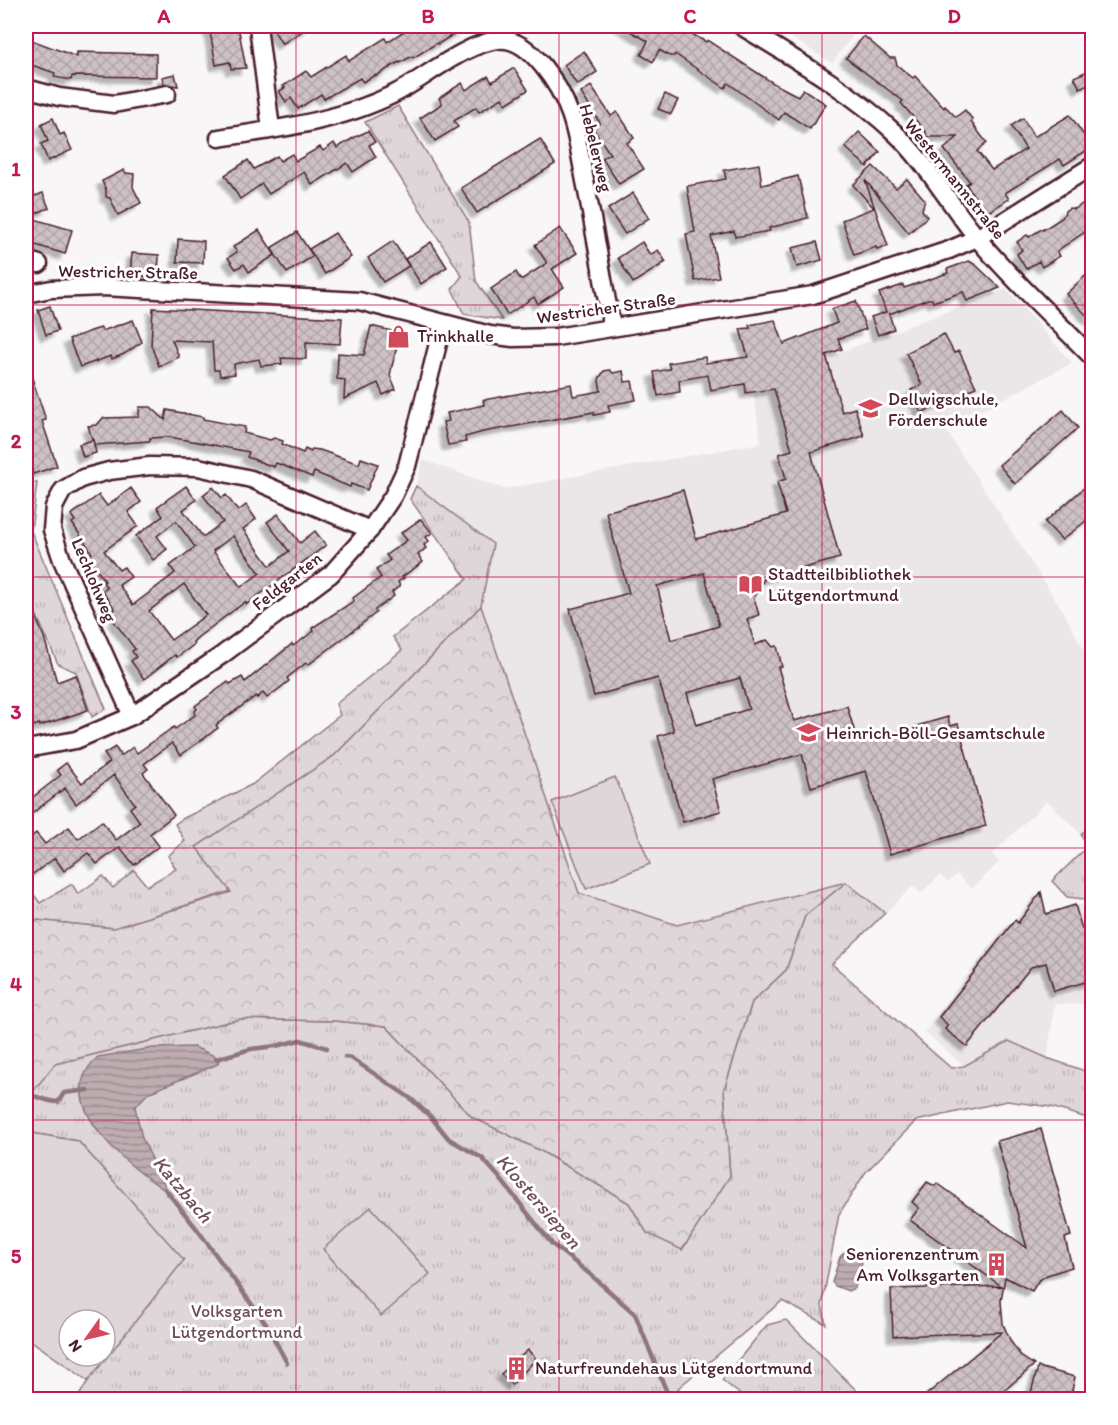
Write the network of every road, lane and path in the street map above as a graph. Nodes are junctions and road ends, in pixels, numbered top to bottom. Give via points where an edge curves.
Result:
1 (258, 26) edge
2 (741, 26) edge
3 (26, 88) edge
4 (167, 94) dead end
5 (271, 129) junction
6 (219, 138) dead end
7 (1092, 166) edge
8 (977, 238) junction
9 (26, 294) edge
10 (443, 324) junction
11 (612, 327) junction
12 (1092, 357) edge
13 (370, 530) junction
14 (132, 716) junction
15 (26, 749) edge

1 - 5 street
2 - 8 street, Westermannstraße via 876,116 916,156
3 - 4 street via 114,104
5 - 6 street, Hebelerweg
5 - 11 street, Hebelerweg via 310,123 365,106 474,46 500,40 518,44 536,58 571,116
7 - 8 street, Westricher Straße
8 - 11 street, Westricher Straße via 813,295
8 - 12 street, Westermannstraße
9 - 10 street, Westricher Straße via 104,287 359,301
10 - 11 street, Westricher Straße via 534,339
10 - 13 street, Feldgarten via 407,466
13 - 14 street, Feldgarten via 331,574
13 - 14 street, Lechlohweg via 251,479 198,467 150,466 109,471 83,478 63,490 54,507 52,530
14 - 15 street, Feldgarten via 76,740

